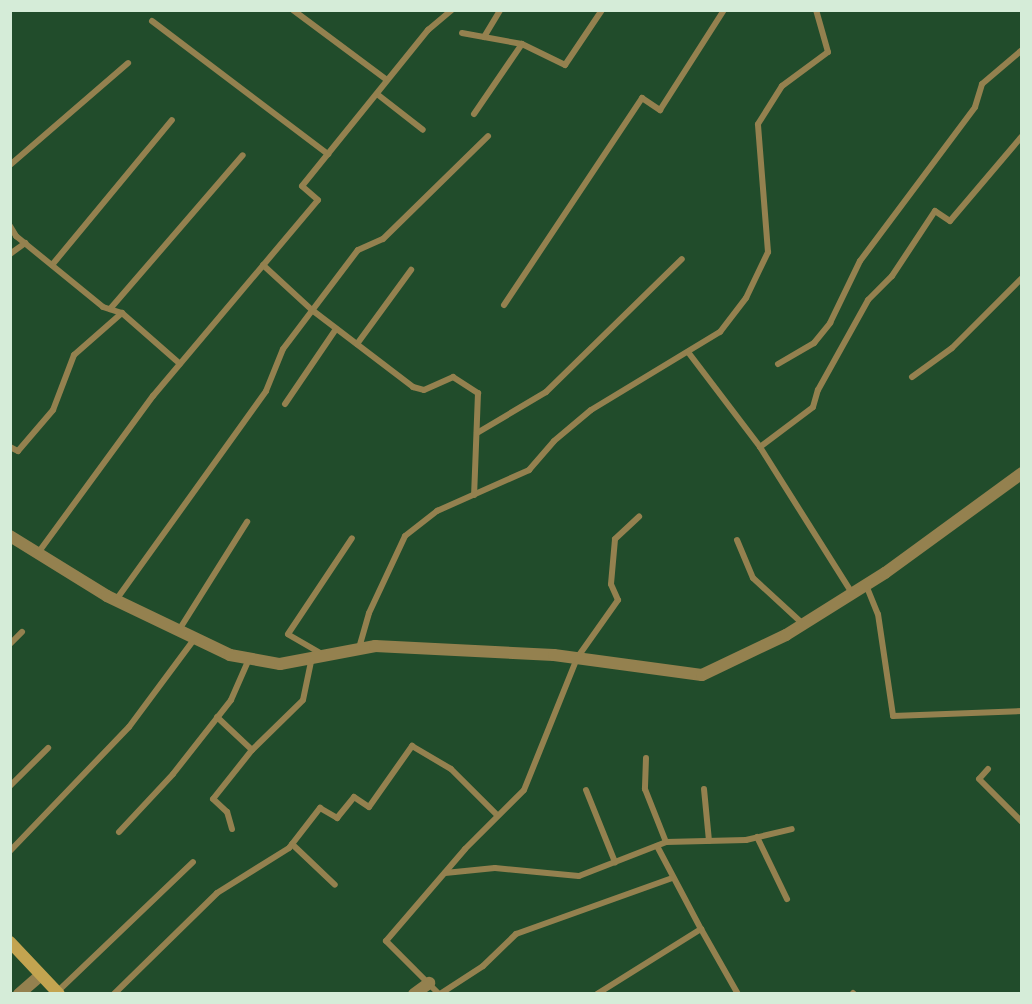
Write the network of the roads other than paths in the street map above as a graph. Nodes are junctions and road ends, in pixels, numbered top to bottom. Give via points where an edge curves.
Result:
1 (293, 10) edge
2 (452, 10) edge
3 (500, 10) edge
4 (602, 10) edge
5 (724, 10) edge
6 (816, 10) edge
7 (152, 21) dead end
8 (462, 33) dead end
9 (484, 37) junction
10 (522, 44) junction
11 (1022, 50) edge
12 (128, 63) dead end
13 (387, 80) junction
14 (377, 94) junction
15 (474, 114) dead end
16 (172, 120) dead end
17 (423, 130) dead end
18 (488, 136) dead end
19 (1022, 136) edge
20 (328, 154) junction
21 (243, 155) dead end
22 (10, 165) edge
23 (10, 226) edge
24 (25, 243) junction
25 (10, 254) edge
26 (682, 259) dead end
27 (52, 266) junction
28 (262, 266) junction
29 (411, 270) dead end
30 (1022, 278) edge
31 (504, 305) dead end
32 (110, 309) junction
33 (312, 310) junction
34 (122, 313) junction
35 (336, 328) junction
36 (357, 344) junction
37 (688, 352) junction
38 (180, 364) junction
39 (778, 364) dead end
40 (912, 377) dead end
41 (285, 404) dead end
42 (477, 433) junction
43 (10, 447) edge
44 (760, 447) junction
45 (1022, 473) edge
46 (474, 495) junction
47 (639, 517) dead end
48 (247, 522) dead end
49 (10, 536) edge
50 (352, 538) dead end
51 (737, 540) dead end
52 (38, 553) junction
53 (865, 585) junction
54 (852, 593) junction
55 (116, 600) junction
56 (803, 624) junction
57 (179, 630) junction
58 (22, 632) dead end
59 (195, 638) junction
60 (10, 644) edge
61 (359, 648) junction
62 (318, 655) junction
63 (249, 658) junction
64 (577, 658) junction
65 (1022, 711) edge
66 (217, 717) junction
67 (48, 748) dead end
68 (252, 750) junction
69 (646, 758) dead end
70 (988, 769) dead end
71 (10, 786) edge
72 (704, 789) dead end
73 (586, 790) dead end
74 (498, 816) junction
75 (1022, 822) edge
76 (232, 829) dead end
77 (792, 829) dead end
78 (119, 832) dead end
79 (757, 837) junction
80 (10, 840) edge
81 (710, 841) junction
82 (666, 842) junction
83 (292, 844) junction
84 (657, 846) junction
85 (13, 848) edge
86 (193, 862) dead end
87 (615, 862) junction
88 (444, 873) junction
89 (672, 878) junction
90 (335, 885) dead end
91 (787, 899) dead end
92 (701, 929) junction
93 (10, 942) edge
94 (40, 976) junction
95 (429, 983) junction
96 (19, 993) edge
97 (58, 993) edge
98 (114, 993) edge
99 (414, 993) edge
100 (440, 993) edge
101 (597, 993) edge
102 (738, 993) edge

1 - 13 lane
2 - 13 lane via 428,30
3 - 9 lane
4 - 10 lane via 565,65
5 - 31 lane via 660,110 642,98
6 - 37 lane via 828,52 782,86 758,124 768,252 747,298 720,332
7 - 20 lane
8 - 9 lane
9 - 10 lane
10 - 15 lane
11 - 39 lane via 982,84 975,107 860,261 830,323 814,343
12 - 22 lane
13 - 14 lane
14 - 17 lane
14 - 20 lane
16 - 27 lane
18 - 33 lane via 383,239 357,250
19 - 44 lane via 950,221 935,210 892,276 868,300 818,390 813,407
20 - 28 lane via 302,186 318,200
21 - 32 lane
23 - 24 lane
24 - 25 lane
24 - 27 lane
26 - 42 lane via 546,392
27 - 32 lane
28 - 33 lane
28 - 38 lane
29 - 36 lane
30 - 40 lane via 952,348
32 - 34 lane
33 - 35 lane
33 - 55 lane via 283,349 266,391
34 - 38 lane
34 - 43 lane via 74,355 53,410 18,451
35 - 36 lane
35 - 41 lane
36 - 42 lane via 413,387 424,390 453,377 478,393
37 - 44 lane
37 - 46 lane via 591,410 529,470
38 - 52 lane
42 - 46 lane
44 - 54 lane
45 - 53 street
46 - 61 lane via 437,511 405,536 369,613
47 - 64 lane via 615,539 611,584 618,600
48 - 57 lane
49 - 52 street
50 - 62 lane via 288,634
51 - 56 lane via 753,578
52 - 55 street
53 - 54 street
53 - 65 lane via 879,614 893,716
54 - 56 street
55 - 57 street
56 - 64 street via 702,675
57 - 59 street
58 - 60 lane
59 - 63 street via 231,655
59 - 85 lane via 129,727
61 - 62 street
61 - 64 street
62 - 63 street via 280,664
62 - 68 lane via 303,700
63 - 66 lane via 231,700
64 - 74 lane via 524,789
66 - 68 lane
66 - 78 lane via 173,774
67 - 71 lane
68 - 76 lane via 213,799 227,812
69 - 82 lane via 645,789
70 - 75 lane via 979,779
72 - 81 lane
73 - 87 lane
74 - 83 lane via 451,769 412,746 369,807 354,797 337,818 320,808
74 - 88 lane
77 - 79 lane
79 - 81 lane
79 - 91 lane
80 - 85 lane
81 - 82 lane
82 - 84 lane
83 - 90 lane
83 - 98 lane via 217,893
84 - 87 lane
84 - 89 lane
86 - 97 lane
87 - 88 lane via 579,876 495,868
88 - 95 lane via 386,941
89 - 92 lane
89 - 100 lane via 516,934 483,966
92 - 101 lane
92 - 102 lane
93 - 94 main road
94 - 96 street
94 - 97 main road
95 - 99 street
95 - 100 lane

